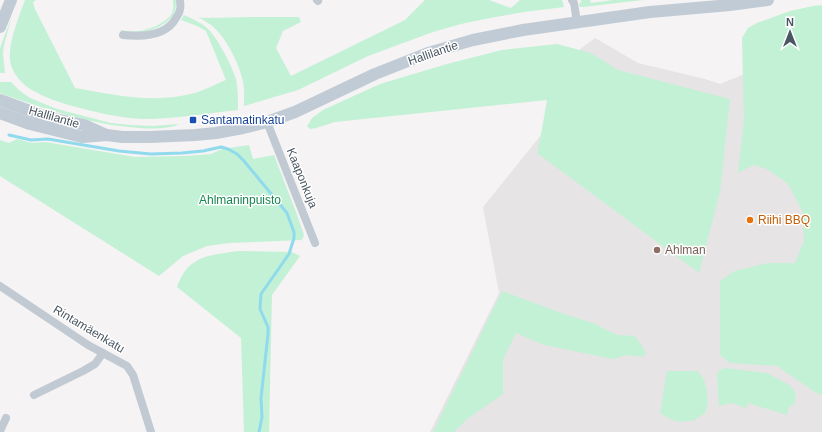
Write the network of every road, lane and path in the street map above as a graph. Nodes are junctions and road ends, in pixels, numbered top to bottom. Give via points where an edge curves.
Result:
1 (11, 0) edge
2 (180, 0) edge
3 (572, 0) edge
4 (768, 0) edge
5 (577, 22) junction
6 (0, 27) edge
7 (122, 35) dead end
8 (0, 100) edge
9 (0, 113) edge
10 (267, 122) junction
11 (107, 135) junction
12 (315, 243) dead end
13 (0, 286) edge
14 (103, 353) junction
15 (34, 394) dead end
16 (6, 418) dead end
17 (0, 431) edge
18 (151, 432) edge

1 - 6 main road
2 - 7 street via 180,10 174,22 165,29 145,35
3 - 5 street
4 - 5 main road, Hallilantie
5 - 10 main road, Hallilantie via 473,40 428,53
8 - 11 main road, Hallilantie via 46,116 84,125
9 - 11 main road, Hallilantie via 30,124 82,137
10 - 11 main road, Hallilantie via 195,135 150,138
10 - 12 street, Kaaponkuja
13 - 14 street, Rintamäenkatu
14 - 15 street via 95,364 84,371
14 - 18 street, Rintamäenkatu via 127,366 133,375
16 - 17 street

